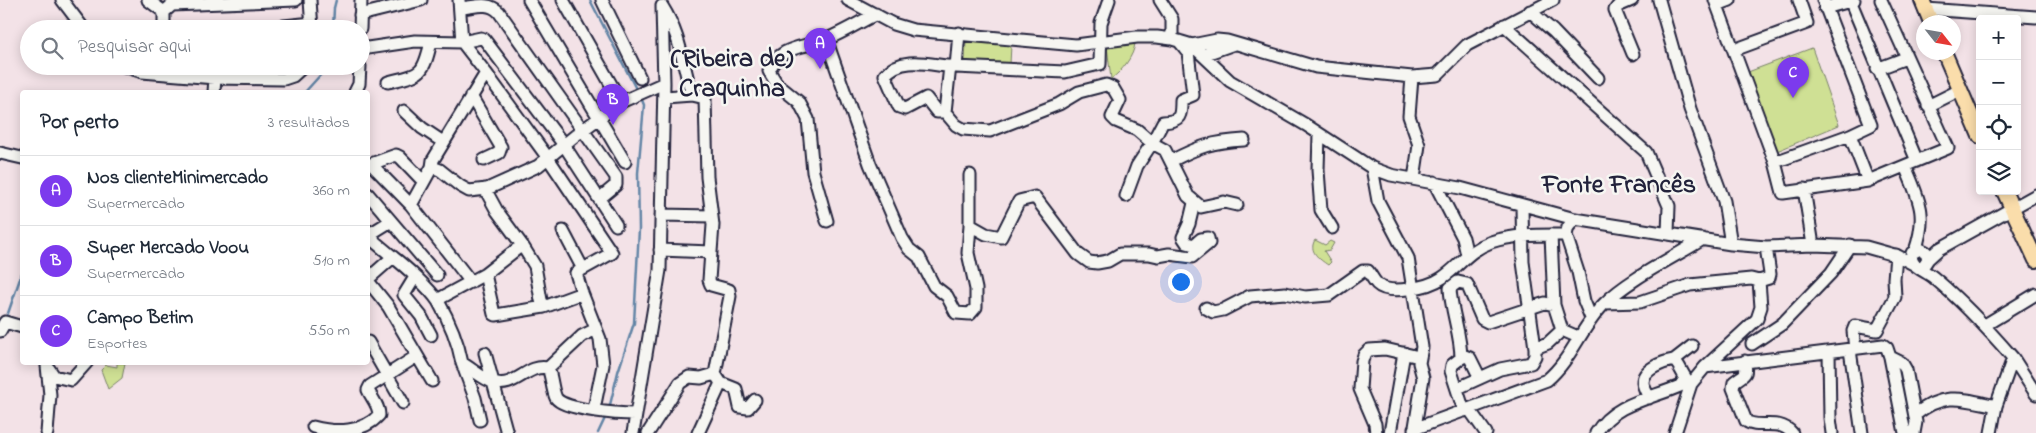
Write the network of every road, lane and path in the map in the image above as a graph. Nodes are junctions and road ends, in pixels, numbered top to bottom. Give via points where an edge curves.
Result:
1 (62, 0) edge
2 (148, 0) edge
3 (296, 0) edge
4 (310, 0) edge
5 (361, 0) edge
6 (421, 0) edge
7 (529, 0) edge
8 (563, 0) edge
9 (602, 0) edge
10 (848, 0) edge
11 (1108, 0) edge
12 (1160, 0) edge
13 (1553, 0) edge
14 (1632, 0) edge
15 (1659, 0) edge
16 (1730, 0) edge
17 (1799, 0) edge
18 (1852, 0) edge
19 (1881, 0) edge
20 (251, 1) edge
21 (1716, 2) edge
22 (662, 3) edge
23 (459, 4) edge
24 (1824, 4) edge
25 (1924, 4) edge
26 (1530, 11) junction
27 (164, 12) junction
28 (876, 14) junction
29 (360, 15) junction
30 (2036, 18) edge
31 (77, 20) edge
32 (164, 20) edge
33 (312, 20) edge
34 (360, 20) edge
35 (1504, 25) junction
36 (959, 33) junction
37 (826, 39) junction
38 (1176, 40) junction
39 (1101, 41) junction
40 (431, 42) junction
41 (462, 42) junction
42 (1238, 43) junction
43 (1192, 45) junction
44 (1223, 46) junction
45 (370, 48) edge
46 (1734, 50) junction
47 (1633, 54) dead end
48 (1203, 55) junction
49 (1906, 58) junction
50 (1947, 60) edge
51 (1100, 64) junction
52 (1214, 66) junction
53 (953, 67) junction
54 (1877, 69) junction
55 (486, 73) junction
56 (195, 75) edge
57 (294, 75) edge
58 (360, 75) edge
59 (1412, 77) junction
60 (215, 78) junction
61 (640, 78) dead end
62 (1598, 78) dead end
63 (388, 82) dead end
64 (664, 83) junction
65 (1106, 85) junction
66 (214, 90) edge
67 (356, 90) edge
68 (1960, 90) junction
69 (692, 95) junction
70 (471, 96) junction
71 (665, 97) junction
72 (621, 102) junction
73 (1928, 106) junction
74 (404, 112) dead end
75 (945, 112) junction
76 (599, 120) junction
77 (1976, 127) edge
78 (581, 131) junction
79 (1319, 134) junction
80 (1850, 135) junction
81 (1244, 140) dead end
82 (443, 142) junction
83 (1152, 143) junction
84 (564, 145) junction
85 (0, 152) edge
86 (20, 157) edge
87 (548, 158) junction
88 (484, 160) dead end
89 (1171, 161) junction
90 (1917, 161) junction
91 (625, 162) dead end
92 (1775, 162) junction
93 (370, 165) edge
94 (1905, 166) junction
95 (432, 167) junction
96 (1372, 168) junction
97 (970, 175) dead end
98 (1414, 179) junction
99 (1868, 181) junction
100 (424, 182) junction
101 (1434, 182) junction
102 (486, 189) junction
103 (1804, 189) junction
104 (2005, 195) edge
105 (2036, 195) edge
106 (370, 196) edge
107 (1126, 196) dead end
108 (599, 199) junction
109 (1194, 203) junction
110 (411, 205) junction
111 (1237, 205) dead end
112 (1522, 206) junction
113 (2010, 208) junction
114 (661, 215) junction
115 (712, 216) junction
116 (1575, 219) junction
117 (827, 220) dead end
118 (391, 221) junction
119 (616, 225) dead end
120 (970, 225) junction
121 (1332, 228) dead end
122 (370, 232) edge
123 (563, 232) dead end
124 (1668, 233) junction
125 (370, 234) edge
126 (1551, 235) junction
127 (1566, 235) junction
128 (1522, 236) junction
129 (1703, 239) junction
130 (1731, 244) junction
131 (522, 245) junction
132 (1813, 245) junction
133 (1850, 245) junction
134 (1766, 247) junction
135 (660, 250) junction
136 (711, 252) junction
137 (1467, 255) junction
138 (1897, 255) junction
139 (393, 257) junction
140 (1920, 257) junction
141 (2036, 260) edge
142 (583, 269) junction
143 (1452, 269) junction
144 (485, 274) junction
145 (436, 275) dead end
146 (415, 277) junction
147 (370, 278) edge
148 (1759, 281) junction
149 (471, 282) junction
150 (1458, 282) junction
151 (370, 283) edge
152 (1412, 288) junction
153 (582, 293) junction
154 (2036, 294) edge
155 (437, 300) junction
156 (1605, 303) junction
157 (1554, 304) junction
158 (544, 307) junction
159 (1206, 308) dead end
160 (1530, 308) junction
161 (1591, 318) junction
162 (1985, 325) junction
163 (20, 327) edge
164 (596, 329) junction
165 (1562, 330) junction
166 (0, 331) edge
167 (1744, 331) junction
168 (431, 335) dead end
169 (1578, 337) junction
170 (1752, 344) junction
171 (370, 345) edge
172 (1692, 346) dead end
173 (1535, 348) junction
174 (1852, 349) junction
175 (1829, 352) junction
176 (485, 353) dead end
177 (1404, 353) junction
178 (417, 356) junction
179 (1419, 357) junction
180 (1890, 357) junction
181 (1461, 358) junction
182 (2012, 358) junction
183 (1674, 360) junction
184 (1750, 360) junction
185 (462, 363) junction
186 (47, 365) edge
187 (48, 365) edge
188 (84, 365) edge
189 (1705, 367) junction
190 (548, 368) junction
191 (387, 375) junction
192 (1480, 378) junction
193 (718, 379) junction
194 (432, 381) dead end
195 (493, 382) junction
196 (1688, 382) junction
197 (1458, 388) junction
198 (2036, 394) edge
199 (1649, 398) junction
200 (755, 400) dead end
201 (403, 403) dead end
202 (1996, 406) junction
203 (594, 409) junction
204 (1466, 410) junction
205 (635, 414) junction
206 (1915, 415) junction
207 (480, 420) dead end
208 (313, 427) dead end
209 (1414, 431) edge
210 (1483, 432) edge
211 (47, 433) edge
212 (508, 433) edge
213 (633, 433) edge
214 (648, 433) edge
215 (698, 433) edge
216 (1376, 433) edge
217 (1390, 433) edge
218 (1596, 433) edge
219 (1675, 433) edge
220 (1792, 433) edge
221 (1832, 433) edge
222 (1861, 433) edge
223 (1905, 433) edge
224 (1914, 433) edge
225 (1991, 433) edge

1 - 31 street
2 - 27 street
3 - 20 street
4 - 33 street
5 - 29 street
6 - 29 street
7 - 76 street
8 - 72 street
9 - 61 street
10 - 28 street
11 - 39 street via 1101,23
12 - 38 street via 1172,19
13 - 26 street
14 - 47 street via 1615,10
15 - 130 street via 1690,109 1724,201
16 - 21 street
17 - 46 street via 1807,23
18 - 24 street
18 - 54 street
19 - 49 street
20 - 27 street via 172,5
21 - 46 street
22 - 64 street
22 - 69 street via 678,39
23 - 41 street
23 - 78 street via 494,6
24 - 80 street via 1871,124
25 - 30 street
26 - 35 street
26 - 62 street
27 - 32 street
28 - 36 street via 913,30
28 - 37 street
29 - 34 street
35 - 59 street via 1467,44 1437,74
35 - 124 street via 1646,152 1670,206
36 - 39 street via 1054,44
36 - 53 street
37 - 117 street via 795,47 779,56 769,72 777,84 799,102 808,119 813,172
37 - 120 street via 870,164 902,238 908,249 919,258 934,286 947,296 956,313 970,314 976,308 976,289 968,253
38 - 39 street via 1137,37
38 - 43 street
38 - 83 street via 1188,52 1193,95 1181,100 1180,115 1173,122 1163,122
39 - 51 street
40 - 41 street
40 - 45 street
40 - 63 street via 421,71 414,76
41 - 55 street
41 - 84 street via 481,38 489,43
42 - 43 street via 1217,40
42 - 44 street
42 - 59 street via 1316,68
43 - 48 street
44 - 48 street
44 - 52 street via 1214,58
46 - 92 street
48 - 52 street
49 - 54 street
49 - 73 street
50 - 68 main road
51 - 53 street via 1065,72
51 - 65 street
52 - 79 street via 1230,81
53 - 75 street
53 - 75 street via 910,62 885,75 899,107 904,109 926,98 937,112
54 - 90 street
55 - 70 street
55 - 87 street
56 - 60 street
57 - 60 street via 284,79
58 - 67 street
59 - 98 street via 1409,116 1419,145
60 - 66 street
64 - 71 street
64 - 72 street
65 - 75 street via 1079,92 1059,104 990,131 963,129
65 - 83 street via 1113,88 1120,100 1112,117 1137,130
68 - 73 street
68 - 77 main road
69 - 71 street
69 - 115 street via 705,98 706,104 707,178
70 - 82 street
70 - 88 street via 501,147 499,153
71 - 114 street
72 - 76 street
73 - 90 street via 1948,148
74 - 82 street
76 - 78 street
76 - 91 street
78 - 84 street
78 - 108 street via 617,181 614,188
79 - 96 street
79 - 121 street via 1321,210
80 - 92 street
80 - 99 street
81 - 89 street via 1215,142
82 - 95 street via 432,160
83 - 89 street via 1165,150
83 - 107 street via 1137,166
84 - 87 street
84 - 108 street
85 - 86 street
87 - 102 street via 538,166
87 - 142 street via 612,253
89 - 109 street
90 - 94 street
92 - 103 street via 1783,193
93 - 100 street via 396,155
93 - 110 street
94 - 99 street
94 - 140 street via 1922,210
95 - 100 street
95 - 102 street via 470,191
96 - 98 street
96 - 152 street via 1378,201 1408,258
97 - 120 street
98 - 101 street
99 - 103 street
100 - 110 street
101 - 112 street
101 - 137 street via 1463,238
102 - 131 street via 497,211
103 - 132 street
104 - 113 main road
105 - 113 street
106 - 118 street
108 - 119 street
109 - 111 street via 1201,208 1224,202
109 - 120 street via 1183,237 1194,245 1208,238 1209,244 1192,257 1120,254 1108,261 1089,262 1078,254 1035,197 1019,202 1001,237 986,234
110 - 149 street
112 - 116 street
112 - 128 street
113 - 140 street via 1939,250
113 - 141 main road
114 - 115 street
114 - 135 street
115 - 136 street
116 - 124 street
116 - 127 street via 1568,226
118 - 122 street
118 - 145 street
123 - 142 street
124 - 129 street
125 - 139 street
126 - 127 street
126 - 128 street
126 - 157 street
127 - 161 street
128 - 137 street via 1490,242
128 - 160 street
129 - 130 street
129 - 156 street
130 - 134 street
131 - 144 street
131 - 158 street via 535,266
132 - 133 street
132 - 134 street
133 - 138 street
133 - 170 street via 1831,274 1782,324
134 - 148 street via 1770,274 1769,278
135 - 136 street
135 - 205 street via 660,270
136 - 193 street via 711,285 729,290 730,296
137 - 143 street
138 - 140 street
138 - 174 street via 1894,300 1877,330 1855,326
139 - 146 street
139 - 147 street
140 - 162 street via 1932,276
142 - 153 street via 576,274
143 - 150 street
143 - 152 street via 1442,279
144 - 149 street
144 - 158 street via 494,314
146 - 155 street
146 - 168 street via 404,294
148 - 156 street via 1698,284 1640,302
148 - 167 street via 1762,306 1757,319
149 - 155 street
150 - 160 street via 1466,284 1482,318 1488,322
150 - 181 street via 1450,288 1450,300 1461,342
151 - 178 street via 388,306
152 - 159 street via 1392,291 1378,285 1368,271 1363,271 1330,295 1305,297 1285,293 1250,296 1223,310 1214,312
152 - 179 street via 1422,347
153 - 158 street
153 - 164 street
154 - 162 street
155 - 185 street via 459,347
156 - 161 street
157 - 160 street
157 - 165 street
160 - 173 street
161 - 169 street
162 - 182 street
163 - 166 street via 5,322
164 - 190 street via 582,336
164 - 203 street via 603,365
165 - 169 street
165 - 173 street via 1548,343
167 - 170 street
167 - 189 street
169 - 204 street via 1559,369 1547,380
170 - 184 street
171 - 191 street
172 - 183 street
173 - 192 street via 1531,363 1500,369
174 - 175 street
174 - 180 street via 1883,345
174 - 222 street
175 - 184 street
175 - 221 street
176 - 195 street
177 - 179 street
177 - 216 street via 1369,350 1362,361 1362,395
177 - 217 street
178 - 191 street
178 - 194 street
179 - 209 street via 1423,378
180 - 206 street via 1904,365
180 - 223 street
181 - 192 street via 1470,358
181 - 197 street via 1452,365
182 - 198 street
182 - 202 street
183 - 196 street
183 - 199 street via 1645,375 1643,384
184 - 189 street
184 - 220 street via 1744,376 1734,382 1733,388 1746,421 1754,425 1770,423
185 - 195 street
185 - 207 street
186 - 211 street via 50,395
187 - 188 street via 54,376 71,380
189 - 196 street
190 - 195 street via 540,366 508,383
190 - 203 street via 556,398 564,405
191 - 201 street
191 - 208 street via 368,390 379,409 374,422 364,428 334,433
192 - 197 street
193 - 200 street via 736,389 740,407 748,408
193 - 214 street via 689,377 680,383
193 - 215 street
195 - 212 street
196 - 199 street
196 - 219 street
197 - 204 street
199 - 218 street via 1619,409
202 - 206 street via 1953,398 1933,403
202 - 225 street
203 - 205 street
204 - 209 street
204 - 210 street
205 - 213 street
206 - 224 street via 1917,428

